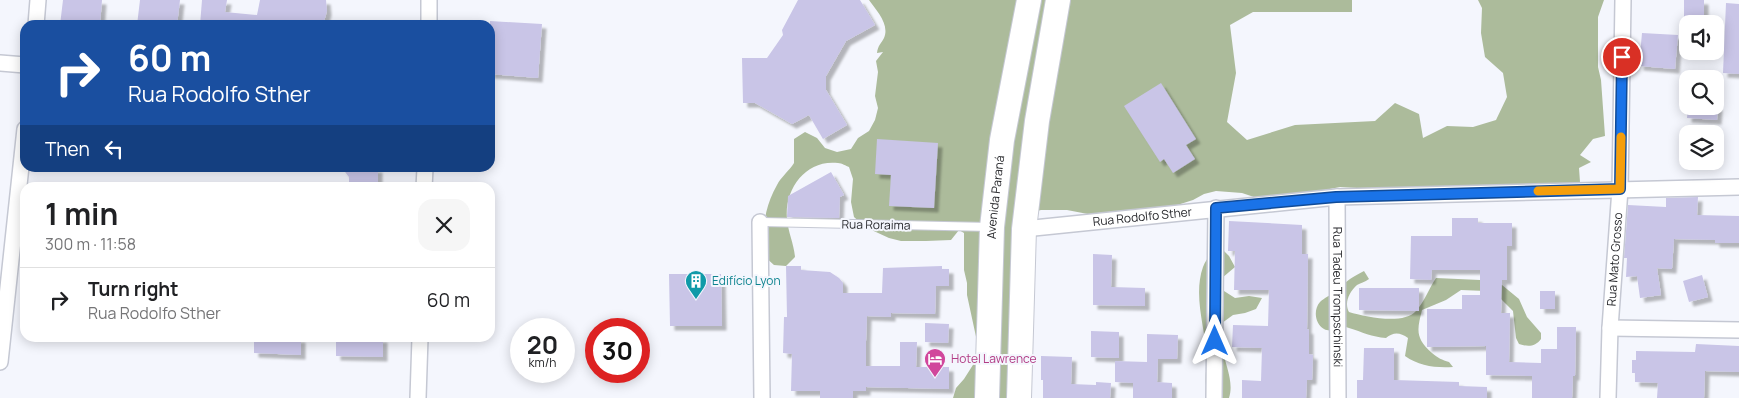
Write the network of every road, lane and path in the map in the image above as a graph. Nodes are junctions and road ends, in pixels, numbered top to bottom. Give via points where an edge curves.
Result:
1 (38, 0) edge
2 (429, 0) edge
3 (1029, 0) edge
4 (1058, 0) edge
5 (1623, 0) edge
6 (36, 20) edge
7 (429, 20) edge
8 (0, 63) edge
9 (20, 65) edge
10 (20, 172) edge
11 (1739, 187) edge
12 (1620, 189) junction
13 (1336, 197) junction
14 (1216, 208) junction
15 (760, 222) joint
16 (992, 227) junction
17 (1024, 229) junction
18 (1610, 328) junction
19 (1739, 330) edge
20 (420, 342) edge
21 (0, 362) edge
22 (418, 398) edge
23 (762, 398) edge
24 (986, 398) edge
25 (1018, 398) edge
26 (1214, 398) edge
27 (1338, 398) edge
28 (1608, 398) edge

1 - 6 street
2 - 7 street
3 - 16 main road, Avenida Paraná via 1002,140
4 - 17 main road via 1037,121
5 - 12 street, Rua Mato Grosso
8 - 9 street
10 - 21 street
11 - 12 street, Rua Rodolfo Sther
12 - 13 street, Rua Rodolfo Sther
12 - 18 street, Rua Mato Grosso
13 - 14 street, Rua Rodolfo Sther
13 - 27 street, Rua Tadeu Trompschinski
14 - 17 street, Rua Rodolfo Sther
14 - 26 street
15 - 16 lane, Rua Roraima
15 - 23 street
16 - 24 main road, Avenida Paraná
17 - 25 main road
18 - 19 street
18 - 28 street, Rua Mato Grosso
20 - 22 street

